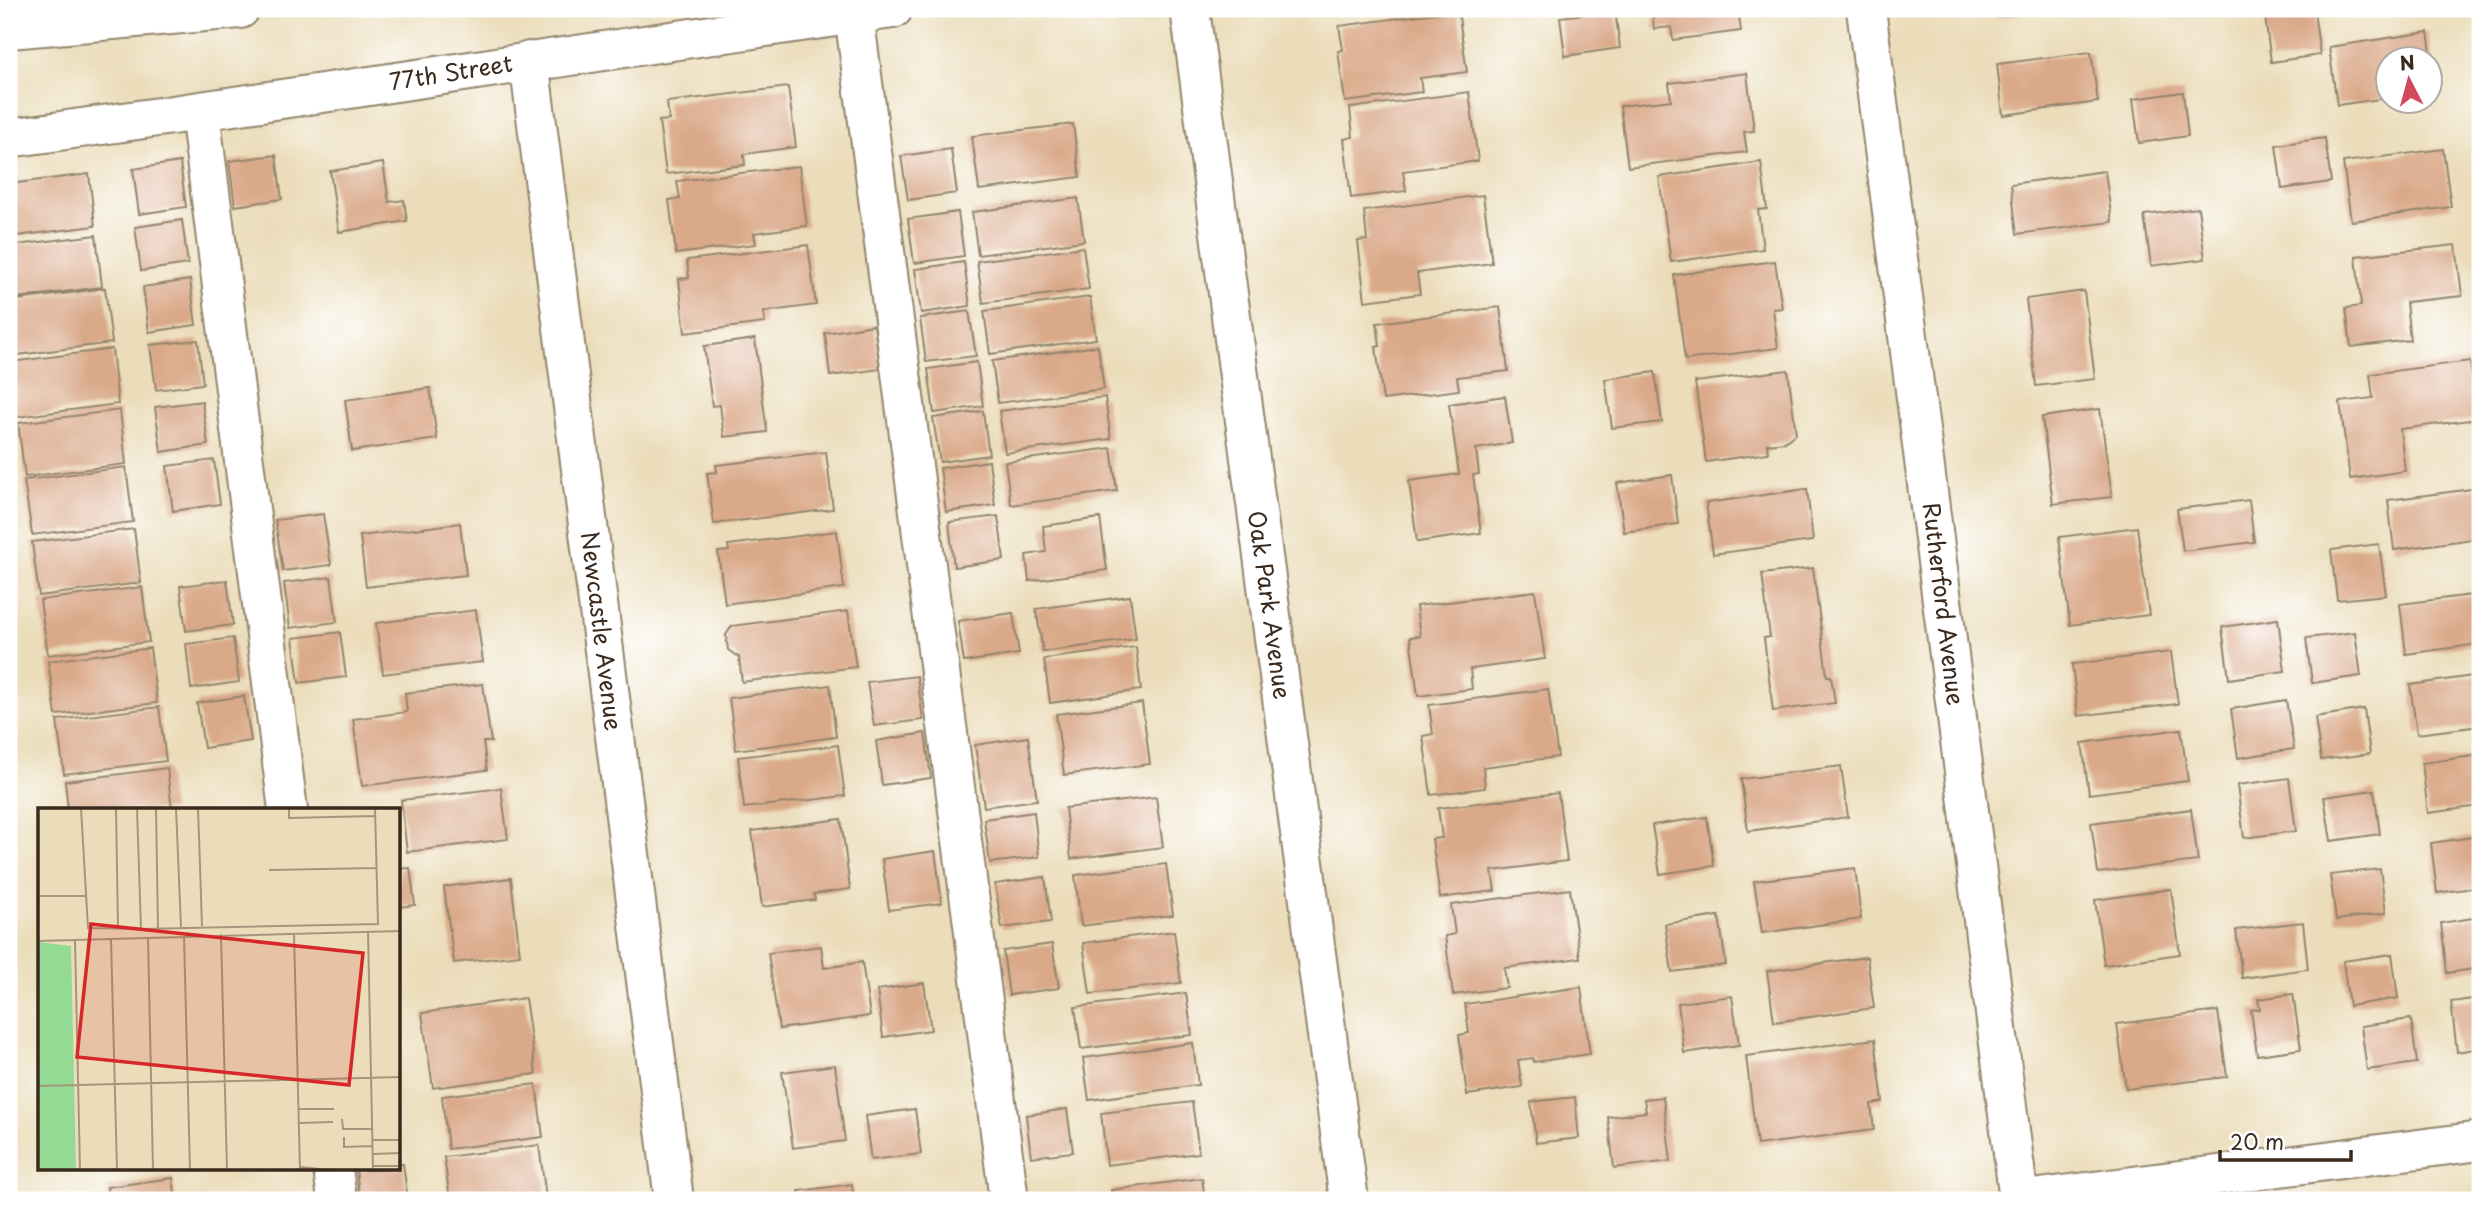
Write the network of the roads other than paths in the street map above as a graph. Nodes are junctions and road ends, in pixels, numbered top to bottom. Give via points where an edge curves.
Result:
1 (240, 9) edge
2 (893, 9) edge
3 (1190, 9) edge
4 (1866, 9) edge
5 (854, 14) junction
6 (9, 29) edge
7 (529, 61) junction
8 (200, 113) junction
9 (9, 138) edge
10 (288, 808) edge
11 (2480, 1141) edge
12 (333, 1170) edge
13 (337, 1200) edge
14 (674, 1200) edge
15 (1009, 1200) edge
16 (1349, 1200) edge
17 (2019, 1200) edge
18 (2026, 1200) edge

1 - 6 street
2 - 5 street, 77th Street
3 - 16 street, Oak Park Avenue
4 - 17 street, Rutherford Avenue
5 - 7 street, 77th Street
5 - 15 street
7 - 8 street, 77th Street
7 - 14 street, Newcastle Avenue
8 - 9 street, 77th Street
8 - 10 street
11 - 18 street
12 - 13 street

